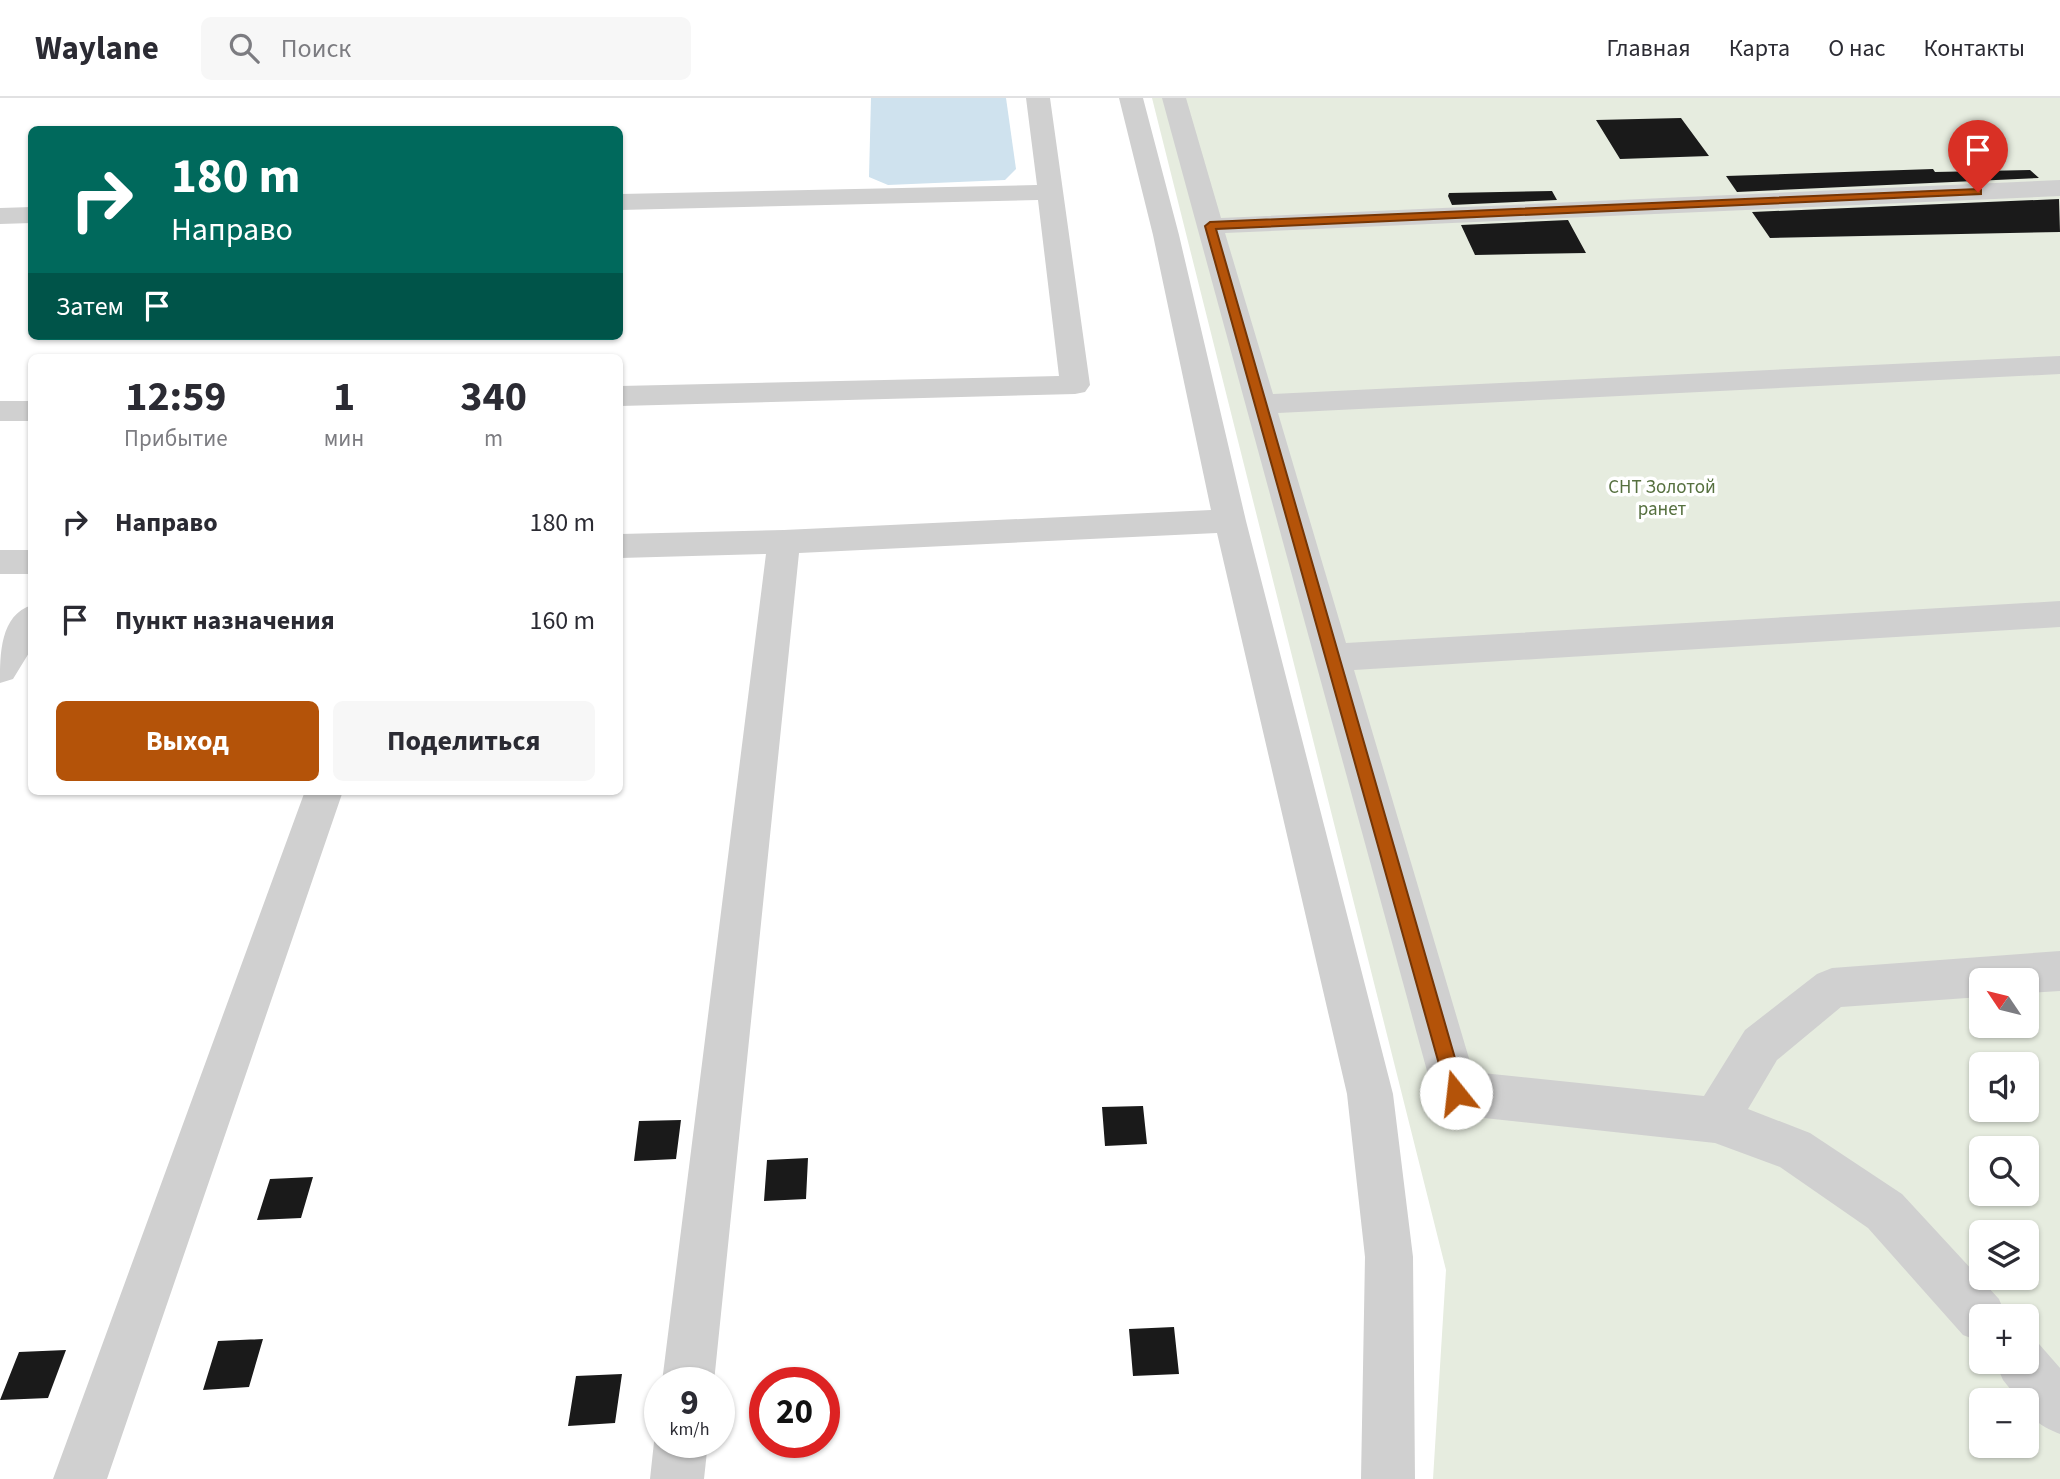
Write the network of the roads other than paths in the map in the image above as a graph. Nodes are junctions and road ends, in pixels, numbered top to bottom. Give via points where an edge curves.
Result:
1 (1038, 98) edge
2 (1131, 98) edge
3 (1174, 98) edge
4 (2060, 188) edge
5 (1050, 192) junction
6 (623, 202) edge
7 (28, 215) edge
8 (0, 216) edge
9 (1210, 226) junction
10 (2060, 365) edge
11 (623, 396) edge
12 (1260, 404) junction
13 (0, 411) edge
14 (28, 411) edge
15 (1230, 521) junction
16 (784, 542) junction
17 (623, 546) edge
18 (0, 562) edge
19 (28, 562) edge
20 (2060, 614) edge
21 (28, 624) edge
22 (1333, 658) junction
23 (0, 669) edge
24 (323, 795) edge
25 (2060, 971) edge
26 (1715, 1120) junction
27 (1969, 1304) edge
28 (690, 1367) edge
29 (2031, 1374) edge
30 (2060, 1408) edge
31 (679, 1458) edge
32 (80, 1479) edge
33 (677, 1479) edge
34 (1388, 1479) edge

1 - 5 street
2 - 15 street
3 - 9 street
4 - 9 street
5 - 6 street
5 - 11 street via 1075,385
7 - 8 street
9 - 12 street
10 - 12 street
12 - 22 street
13 - 14 street
15 - 16 street
15 - 34 street via 1370,1094 1389,1257
16 - 17 street
16 - 28 street
18 - 19 street
20 - 22 street
21 - 23 street
22 - 26 street via 1456,1093
24 - 32 street
25 - 26 street via 1832,988 1761,1045
26 - 27 street via 1794,1149 1885,1211
29 - 30 street
31 - 33 street

